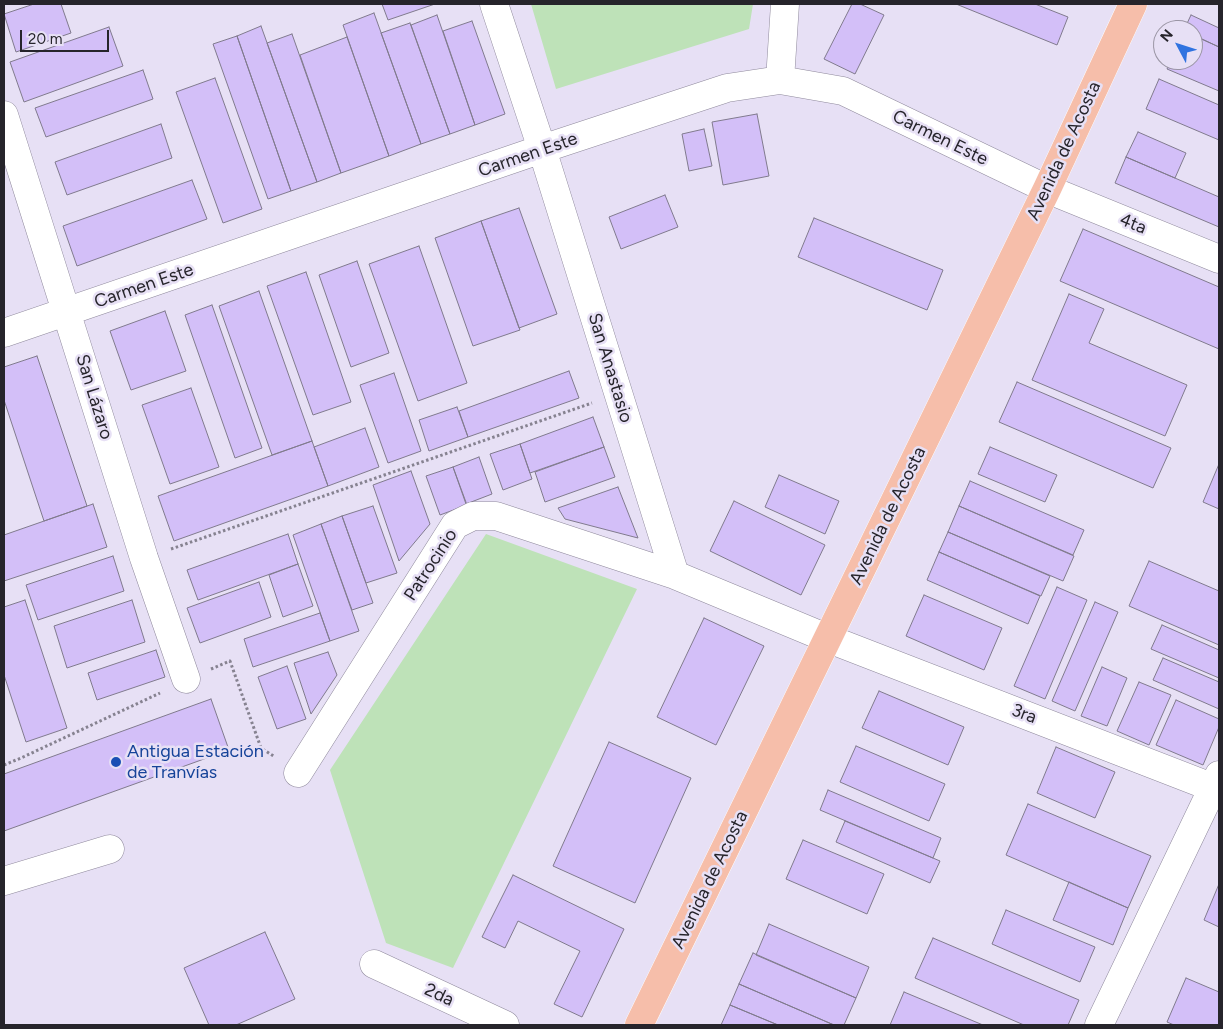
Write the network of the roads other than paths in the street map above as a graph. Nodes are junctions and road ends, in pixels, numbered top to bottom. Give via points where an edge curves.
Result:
1 (494, 4) edge
2 (785, 4) edge
3 (1133, 4) edge
4 (780, 80) junction
5 (4, 115) edge
6 (542, 149) junction
7 (1047, 189) junction
8 (1219, 259) edge
9 (67, 312) junction
10 (4, 334) edge
11 (675, 575) junction
12 (829, 639) junction
13 (186, 680) road end
14 (298, 773) road end
15 (1217, 784) edge
16 (110, 849) dead end
17 (4, 881) edge
18 (374, 964) dead end
19 (505, 1025) edge
20 (639, 1025) edge
21 (1099, 1025) edge

1 - 6 street, San Anastasio
2 - 4 street
3 - 7 main road, Avenida de Acosta
4 - 6 street, Carmen Este via 728,88
4 - 7 street, Carmen Este via 843,91
5 - 9 street, San Lázaro
6 - 9 street, Carmen Este
6 - 11 street, San Anastasio
7 - 8 street, 4ta
7 - 12 main road, Avenida de Acosta
9 - 10 street, Carmen Este
9 - 13 street, San Lázaro
11 - 12 street
11 - 14 street, Patrocinio via 496,516 473,516 455,525
12 - 15 street, 3ra
12 - 20 main road, Avenida de Acosta
15 - 21 street
16 - 17 street
18 - 19 street, 2da

